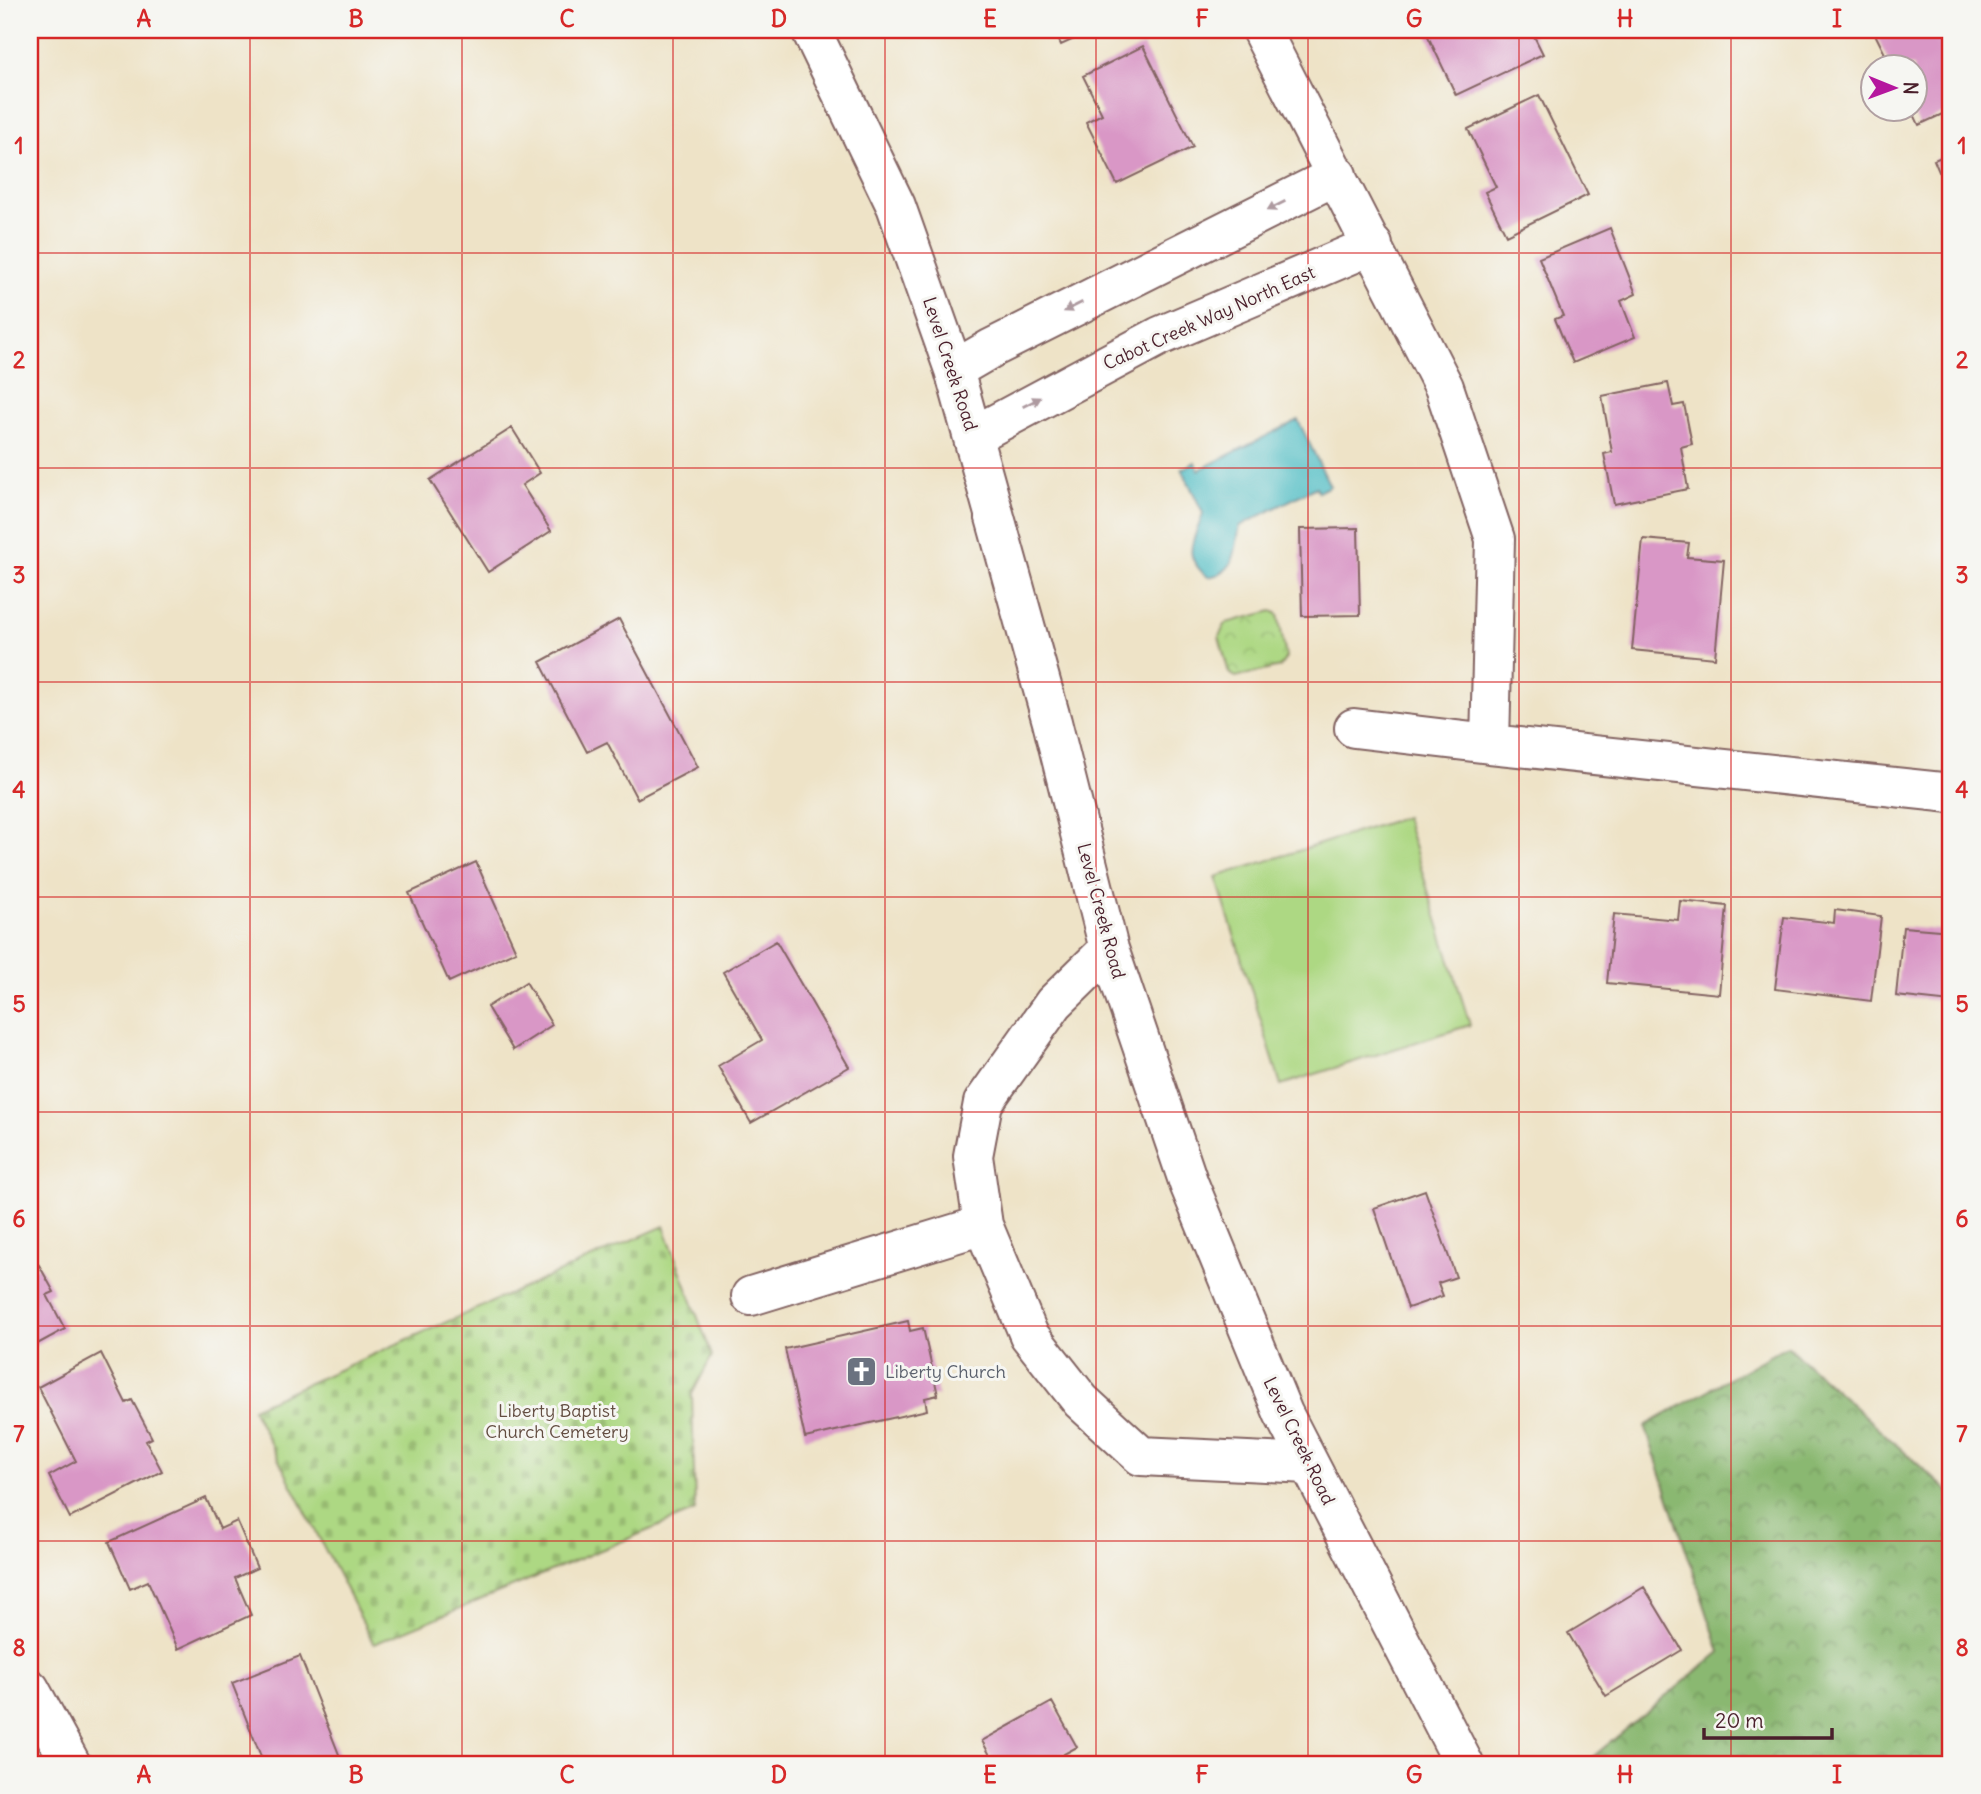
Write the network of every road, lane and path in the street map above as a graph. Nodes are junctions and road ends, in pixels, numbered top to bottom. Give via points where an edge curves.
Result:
1 (811, 30) edge
2 (1261, 30) edge
3 (1337, 175) junction
4 (1373, 246) junction
5 (954, 370) junction
6 (973, 436) junction
7 (1354, 728) dead end
8 (1490, 744) junction
9 (1951, 793) edge
10 (1109, 949) junction
11 (983, 1225) junction
12 (751, 1296) dead end
13 (1309, 1464) junction
14 (30, 1689) edge
15 (71, 1764) edge
16 (1464, 1764) edge

1 - 5 street, Level Creek Road via 896,206
2 - 3 street
3 - 4 street
3 -> 5 street
6 -> 4 street, Cabot Creek Way North East via 1160,336
4 - 8 street via 1444,387 1495,539
5 - 6 street, Level Creek Road
6 - 10 street, Level Creek Road
7 - 8 street
8 - 9 street
10 - 11 street via 1054,1003 983,1103 973,1156
10 - 13 street, Level Creek Road via 1189,1184 1283,1413
11 - 12 street
11 - 13 street via 1029,1335 1081,1401 1141,1456
13 - 16 street, Level Creek Road
14 - 15 street

